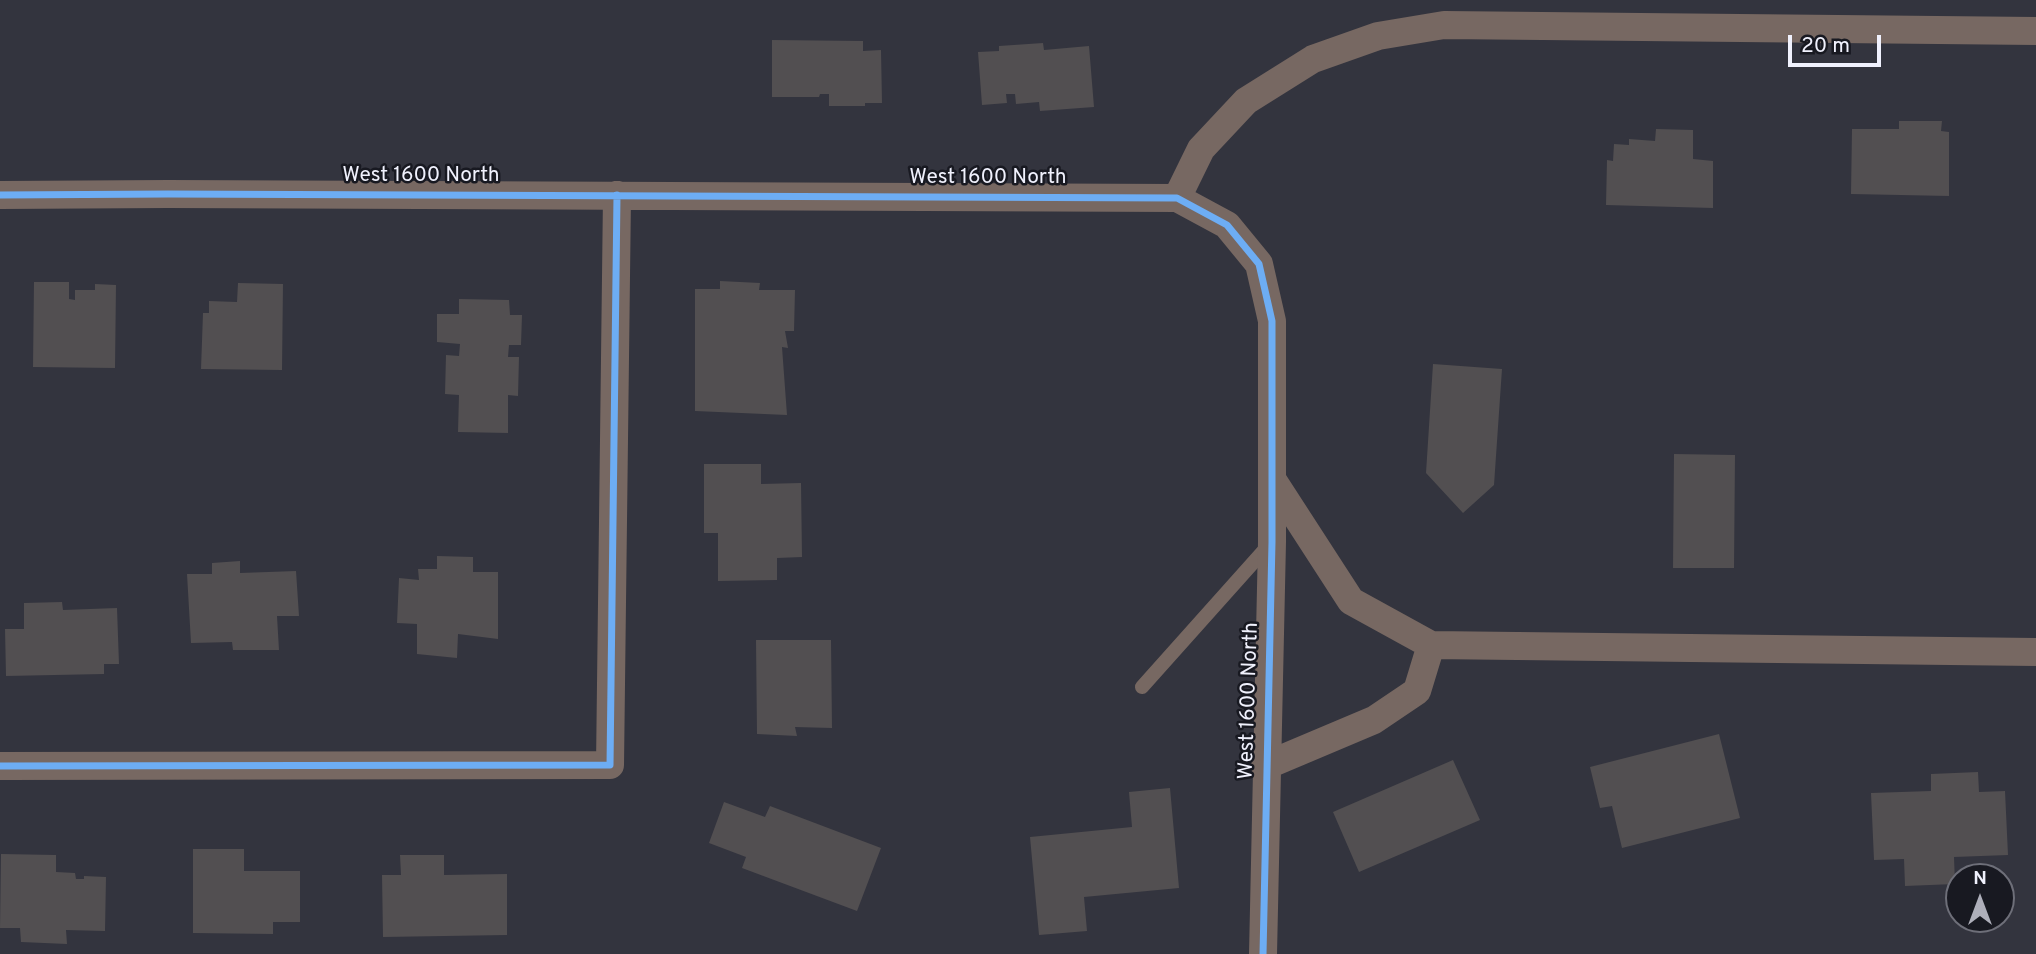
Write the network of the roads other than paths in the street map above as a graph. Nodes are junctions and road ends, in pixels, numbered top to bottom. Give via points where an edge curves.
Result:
1 (1444, 12) edge
2 (2036, 31) edge
3 (0, 195) edge
4 (617, 195) junction
5 (1177, 198) junction
6 (1272, 479) junction
7 (1272, 542) junction
8 (1431, 645) junction
9 (2036, 652) edge
10 (1142, 687) dead end
11 (0, 766) edge
12 (1265, 766) junction
13 (1262, 954) edge

1 - 2 street
1 - 5 street via 1312,59 1245,101 1201,149
3 - 4 street, West 1600 North
4 - 5 street, West 1600 North
4 - 11 street via 610,765
5 - 6 street, West 1600 North via 1227,225 1259,264 1272,321
6 - 7 street, West 1600 North
6 - 8 street via 1352,601
7 - 10 lane
7 - 12 street, West 1600 North
8 - 9 street
8 - 12 street via 1417,691 1374,720
12 - 13 street, West 1600 North

